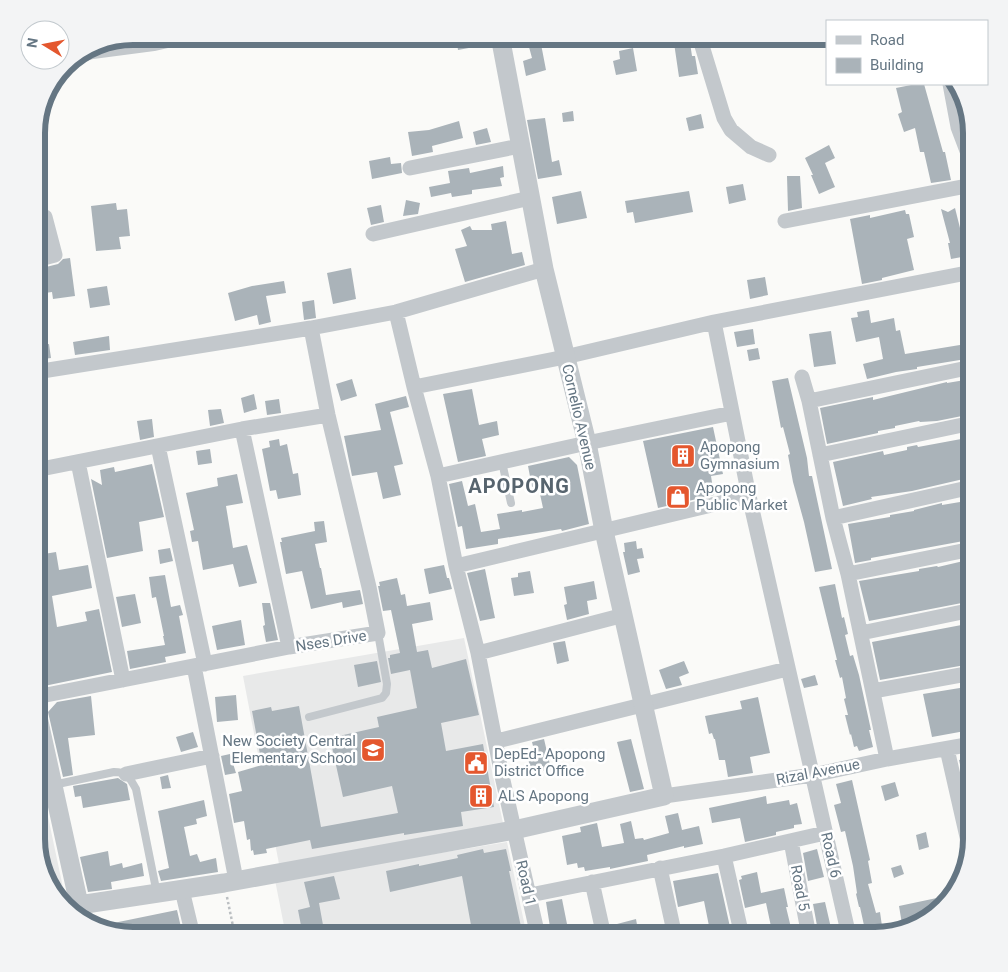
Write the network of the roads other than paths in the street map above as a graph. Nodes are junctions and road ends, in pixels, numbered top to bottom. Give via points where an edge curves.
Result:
1 (163, 45) edge
2 (502, 45) edge
3 (702, 45) edge
4 (93, 55) edge
5 (951, 89) edge
6 (963, 140) edge
7 (520, 146) junction
8 (769, 155) dead end
9 (410, 168) dead end
10 (963, 187) edge
11 (530, 198) junction
12 (45, 216) edge
13 (785, 221) dead end
14 (373, 234) dead end
15 (45, 258) edge
16 (544, 269) junction
17 (963, 274) edge
18 (396, 312) junction
19 (714, 322) junction
20 (311, 328) junction
21 (565, 357) junction
22 (963, 370) edge
23 (45, 371) edge
24 (802, 377) dead end
25 (414, 388) junction
26 (809, 401) junction
27 (732, 413) junction
28 (328, 415) junction
29 (963, 425) edge
30 (242, 429) junction
31 (587, 442) junction
32 (158, 446) junction
33 (820, 455) junction
34 (78, 462) junction
35 (502, 462) junction
36 (45, 468) edge
37 (438, 476) junction
38 (963, 489) edge
39 (749, 496) junction
40 (511, 503) dead end
41 (833, 518) junction
42 (604, 530) junction
43 (963, 550) edge
44 (456, 566) junction
45 (848, 574) junction
46 (963, 612) edge
47 (624, 615) junction
48 (378, 633) junction
49 (861, 633) junction
50 (289, 648) junction
51 (478, 653) junction
52 (200, 665) junction
53 (787, 669) junction
54 (963, 675) edge
55 (123, 680) junction
56 (873, 691) junction
57 (45, 695) edge
58 (645, 704) junction
59 (309, 717) dead end
60 (496, 741) junction
61 (963, 746) edge
62 (45, 749) edge
63 (947, 749) junction
64 (212, 756) junction
65 (887, 759) junction
66 (126, 774) junction
67 (813, 775) junction
68 (53, 785) junction
69 (664, 796) junction
70 (963, 819) edge
71 (514, 830) junction
72 (825, 833) junction
73 (791, 841) junction
74 (724, 856) junction
75 (660, 868) junction
76 (230, 882) junction
77 (592, 882) junction
78 (182, 890) junction
79 (157, 894) junction
80 (530, 895) junction
81 (75, 905) edge
82 (80, 909) edge
83 (191, 927) edge
84 (536, 927) edge
85 (602, 927) edge
86 (673, 927) edge
87 (740, 927) edge
88 (807, 927) edge
89 (847, 927) edge

1 - 4 lane
2 - 7 street, Cornelio Avenue
3 - 8 street via 724,118 731,130 751,147
5 - 6 street
7 - 9 street
7 - 11 street, Cornelio Avenue
10 - 13 street
11 - 14 street
11 - 16 street, Cornelio Avenue
12 - 15 street via 56,255
16 - 18 street
16 - 21 street, Cornelio Avenue
17 - 19 street
18 - 20 street
18 - 25 street, Road 1
19 - 21 street
19 - 27 street, Road 6
20 - 23 street
20 - 28 street, Nses Drive
21 - 25 street
21 - 31 street, Cornelio Avenue
22 - 26 street
24 - 26 street
25 - 37 street, Road 1
26 - 33 street
27 - 31 street
27 - 39 street, Road 6
28 - 30 street
28 - 48 street, Nses Drive
29 - 33 street
30 - 32 street
30 - 50 street
31 - 35 street
31 - 42 street, Cornelio Avenue
32 - 34 street
32 - 52 street
33 - 41 street
34 - 36 street
34 - 55 street
35 - 37 street
35 - 40 lane
37 - 44 street, Road 1
38 - 41 street
39 - 42 street
39 - 53 street, Road 6
41 - 45 street
42 - 44 street
42 - 47 street, Cornelio Avenue
43 - 45 street
44 - 51 street, Road 1
45 - 49 street
46 - 49 street
47 - 51 street
47 - 58 street, Cornelio Avenue
48 - 50 street, Nses Drive
48 - 59 lane via 387,684 382,698
49 - 56 street
50 - 52 street, Nses Drive
51 - 60 street, Road 1
52 - 55 street, Nses Drive
52 - 64 street
53 - 58 street
53 - 67 street, Road 6
54 - 56 street
55 - 57 street, Nses Drive
56 - 65 street
58 - 60 street
58 - 69 street, Cornelio Avenue
60 - 71 street, Road 1
61 - 63 street, Rizal Avenue
62 - 68 street
63 - 65 street, Rizal Avenue
63 - 70 street
64 - 66 street
64 - 76 street
65 - 67 street, Rizal Avenue
66 - 68 lane via 114,772
66 - 79 lane via 136,789
67 - 69 street, Rizal Avenue
67 - 72 street, Road 6
68 - 81 street
69 - 71 street
71 - 76 street
71 - 80 street, Road 1
72 - 73 street
72 - 89 street, Road 6
73 - 74 street
73 - 88 street, Road 5
74 - 75 street
74 - 87 street
75 - 77 street
75 - 86 street
76 - 78 street
77 - 80 street
77 - 85 street
78 - 79 street
78 - 83 street
79 - 82 street
80 - 84 street, Road 1

